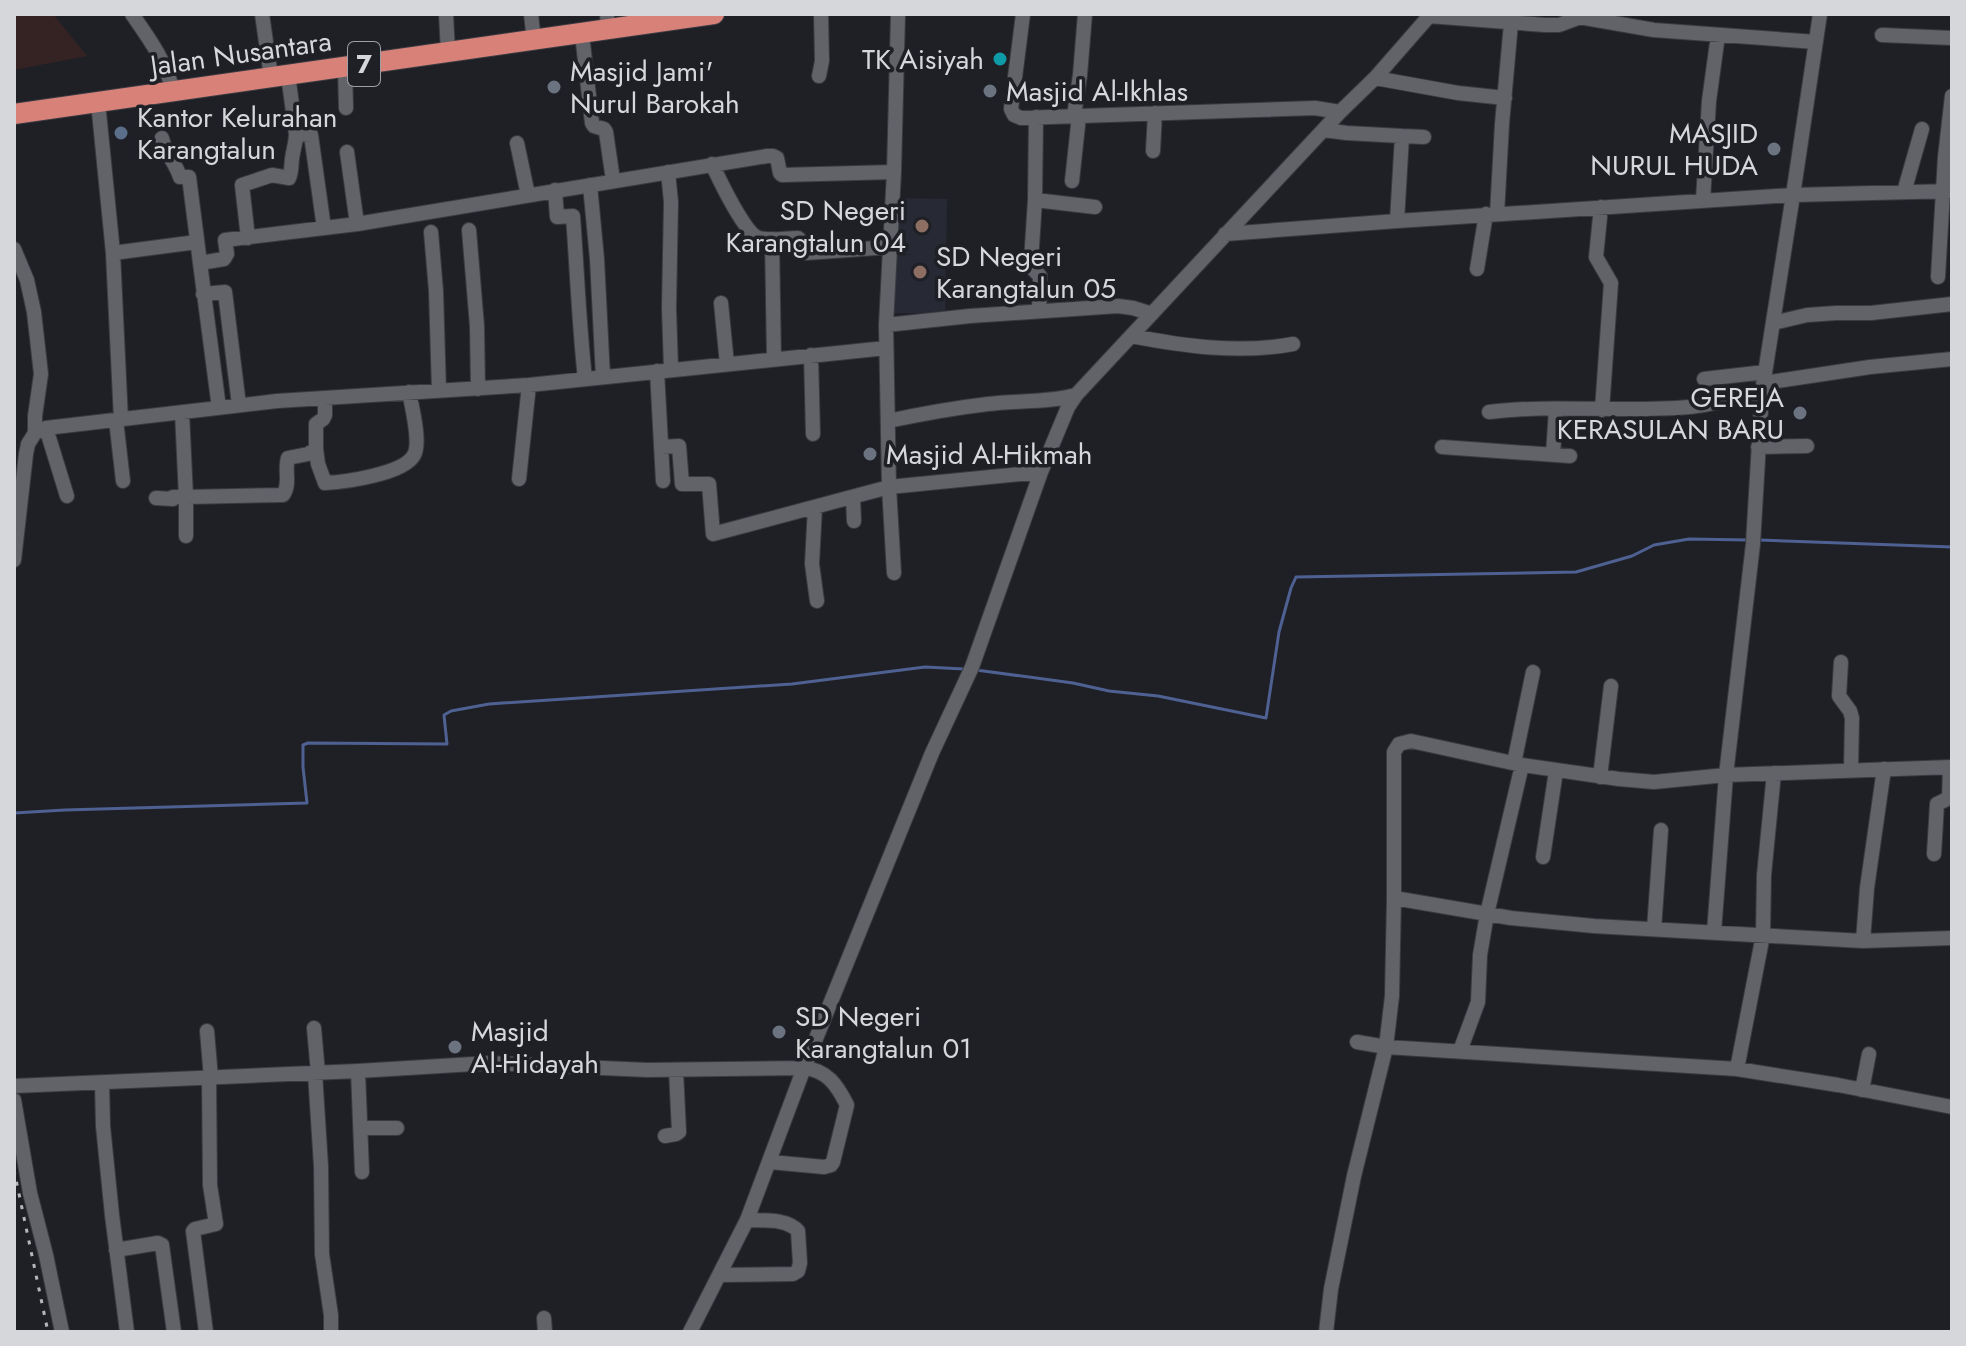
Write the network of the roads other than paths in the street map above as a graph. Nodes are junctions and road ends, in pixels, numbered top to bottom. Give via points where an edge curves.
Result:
1 (132, 14) edge
2 (262, 14) edge
3 (446, 14) edge
4 (531, 14) edge
5 (712, 14) edge
6 (821, 14) edge
7 (898, 14) edge
8 (1023, 14) edge
9 (1085, 14) edge
10 (1820, 14) edge
11 (1430, 15) edge
12 (607, 22) edge
13 (1511, 23) junction
14 (582, 34) junction
15 (1718, 35) junction
16 (1882, 35) dead end
17 (1952, 38) edge
18 (534, 41) junction
19 (1816, 42) junction
20 (448, 53) junction
21 (345, 67) junction
22 (280, 76) junction
23 (819, 76) dead end
24 (1375, 78) junction
25 (173, 91) junction
26 (1952, 96) edge
27 (1505, 98) junction
28 (98, 102) junction
29 (346, 108) dead end
30 (1340, 112) junction
31 (1155, 113) junction
32 (14, 114) edge
33 (1076, 116) junction
34 (1036, 117) junction
35 (1922, 129) dead end
36 (1323, 130) junction
37 (296, 134) junction
38 (1402, 136) junction
39 (1424, 137) dead end
40 (162, 138) dead end
41 (517, 143) dead end
42 (1153, 151) dead end
43 (347, 152) dead end
44 (712, 164) junction
45 (668, 172) junction
46 (894, 172) junction
47 (613, 180) junction
48 (1072, 181) dead end
49 (590, 185) junction
50 (555, 190) junction
51 (1948, 191) edge
52 (1904, 192) junction
53 (528, 195) junction
54 (1793, 195) junction
55 (1035, 200) junction
56 (1703, 200) junction
57 (1095, 207) dead end
58 (1601, 207) junction
59 (1492, 214) junction
60 (1397, 221) junction
61 (357, 224) junction
62 (324, 228) junction
63 (469, 230) dead end
64 (431, 232) dead end
65 (1225, 234) junction
66 (248, 238) junction
67 (772, 239) junction
68 (197, 242) junction
69 (890, 247) junction
70 (14, 249) edge
71 (113, 253) junction
72 (200, 263) junction
73 (1477, 269) dead end
74 (1938, 277) dead end
75 (203, 294) junction
76 (721, 303) dead end
77 (1952, 304) edge
78 (1039, 311) junction
79 (1152, 314) junction
80 (1773, 323) junction
81 (886, 325) junction
82 (1131, 336) junction
83 (1293, 344) dead end
84 (886, 348) junction
85 (811, 355) junction
86 (774, 359) junction
87 (1952, 359) edge
88 (727, 364) junction
89 (664, 370) junction
90 (603, 377) junction
91 (585, 379) junction
92 (1704, 379) dead end
93 (1764, 383) junction
94 (529, 385) junction
95 (478, 389) junction
96 (439, 391) junction
97 (409, 392) junction
98 (1076, 395) junction
99 (325, 398) junction
100 (239, 405) junction
101 (219, 408) junction
102 (1556, 409) junction
103 (1602, 410) junction
104 (182, 412) junction
105 (1489, 412) dead end
106 (118, 420) junction
107 (888, 421) junction
108 (40, 430) junction
109 (813, 434) dead end
110 (1807, 446) dead end
111 (661, 447) junction
112 (1442, 447) dead end
113 (1758, 447) junction
114 (316, 449) junction
115 (1553, 455) junction
116 (1570, 456) dead end
117 (1041, 472) junction
118 (519, 479) dead end
119 (123, 481) dead end
120 (663, 481) dead end
121 (889, 487) junction
122 (67, 496) dead end
123 (186, 497) junction
124 (853, 497) junction
125 (156, 498) dead end
126 (815, 507) junction
127 (854, 521) dead end
128 (186, 536) dead end
129 (14, 560) edge
130 (894, 573) dead end
131 (817, 601) dead end
132 (1841, 662) dead end
133 (1533, 672) dead end
134 (1611, 686) dead end
135 (1518, 764) junction
136 (1951, 767) edge
137 (1884, 769) junction
138 (1851, 770) junction
139 (1556, 771) junction
140 (1774, 773) junction
141 (1726, 775) junction
142 (1600, 777) junction
143 (1661, 830) dead end
144 (1934, 854) dead end
145 (1543, 857) dead end
146 (1394, 898) junction
147 (1487, 914) junction
148 (1654, 929) junction
149 (1714, 932) junction
150 (1763, 935) junction
151 (1952, 938) edge
152 (1863, 941) junction
153 (314, 1028) dead end
154 (207, 1031) dead end
155 (1357, 1042) dead end
156 (1386, 1047) junction
157 (1460, 1051) junction
158 (1869, 1054) dead end
159 (804, 1068) junction
160 (1737, 1069) junction
161 (676, 1070) junction
162 (358, 1071) junction
163 (316, 1073) junction
164 (210, 1078) junction
165 (102, 1083) junction
166 (14, 1086) edge
167 (1862, 1090) junction
168 (14, 1100) edge
169 (1952, 1107) edge
170 (361, 1128) junction
171 (397, 1128) dead end
172 (665, 1136) dead end
173 (770, 1162) junction
174 (362, 1172) dead end
175 (747, 1220) junction
176 (116, 1250) junction
177 (719, 1275) junction
178 (62, 1332) edge
179 (127, 1332) edge
180 (174, 1332) edge
181 (206, 1332) edge
182 (331, 1332) edge
183 (690, 1332) edge
184 (1326, 1332) edge

1 - 25 street via 161,57
2 - 22 street
3 - 20 street
4 - 18 street
5 - 12 highway, Jalan Nusantara / 7
6 - 23 street
7 - 46 street
8 - 34 street via 1011,109 1021,118
9 - 33 street
10 - 19 street
11 - 13 street
11 - 24 street
12 - 14 highway, Jalan Nusantara / 7
13 - 15 street via 1559,25 1585,18
13 - 27 street
14 - 18 highway, Jalan Nusantara / 7
14 - 47 street via 592,123 606,132
15 - 19 street
15 - 56 street
16 - 17 street
18 - 20 highway, Jalan Nusantara / 7
19 - 54 street
20 - 21 highway, Jalan Nusantara / 7
21 - 22 highway, Jalan Nusantara / 7
21 - 29 street
22 - 25 highway, Jalan Nusantara / 7
22 - 37 street
24 - 27 street
24 - 30 street
25 - 28 highway, Jalan Nusantara / 7
26 - 51 street
27 - 59 street
28 - 32 highway, Jalan Nusantara / 7
28 - 71 street
30 - 31 street via 1315,108
30 - 36 street
31 - 33 street
31 - 42 street
33 - 34 street
33 - 48 street
34 - 55 street
35 - 52 street
36 - 38 street
36 - 65 street
37 - 62 street via 311,135
37 - 66 street via 289,178 272,175 242,185
38 - 39 street
38 - 60 street
40 - 68 street via 180,177 189,177
41 - 53 street
43 - 61 street
44 - 45 street
44 - 46 street via 773,156 781,175
44 - 67 street via 749,231
45 - 47 street
45 - 89 street
46 - 69 street
47 - 49 street
49 - 50 street
49 - 90 street
50 - 53 street
50 - 91 street via 557,217 573,216
51 - 52 street
51 - 74 street
52 - 54 street
53 - 61 street
54 - 56 street
54 - 80 street
55 - 57 street
55 - 78 street via 1031,262 1040,276
56 - 58 street
58 - 59 street
58 - 103 street via 1596,257 1611,283
59 - 60 street
59 - 73 street
60 - 65 street
61 - 62 street
62 - 66 street
63 - 95 street
64 - 96 street
65 - 79 street
66 - 72 street via 225,240 224,259
67 - 69 street via 798,238 806,253
67 - 86 street
68 - 71 street
68 - 72 street
69 - 81 street
70 - 108 street via 27,280 38,338 41,374 35,416
71 - 106 street
72 - 75 street
75 - 100 street via 225,292
75 - 101 street
76 - 88 street
77 - 80 street via 1807,315
78 - 79 street via 1118,306
78 - 81 street
79 - 82 street
80 - 93 street
81 - 84 street
82 - 83 street via 1201,347
82 - 98 street
84 - 85 street
84 - 107 street
85 - 86 street
85 - 109 street
86 - 88 street
87 - 93 street
88 - 89 street
89 - 90 street
89 - 111 street
90 - 91 street
91 - 94 street
92 - 93 street
93 - 103 street via 1691,407
93 - 113 street
94 - 95 street
94 - 118 street
95 - 96 street
96 - 97 street
97 - 99 street
97 - 114 street via 415,453 400,467 325,483
98 - 107 street via 988,403
98 - 117 street
99 - 100 street
99 - 114 street via 324,418 316,424
100 - 101 street
101 - 104 street
102 - 103 street
102 - 105 street
102 - 115 street
104 - 106 street
104 - 123 street
106 - 108 street
106 - 119 street
107 - 121 street
108 - 122 street
108 - 129 street via 26,454
110 - 113 street
111 - 120 street
111 - 126 street via 679,446 682,484 709,484 713,534
112 - 115 street
113 - 141 street
114 - 123 street via 288,458 283,495
115 - 116 street
117 - 121 street
117 - 159 street via 970,671
121 - 124 street
121 - 130 street
123 - 125 street
123 - 128 street
124 - 126 street
124 - 127 street
126 - 131 street via 812,564
132 - 138 street via 1839,696 1852,718
133 - 135 street
134 - 142 street
135 - 139 street
135 - 146 street via 1411,741 1399,744 1394,752
135 - 147 street
136 - 137 street
136 - 144 street via 1949,798 1937,804
137 - 138 street
137 - 152 street
138 - 140 street
139 - 142 street
139 - 145 street
140 - 141 street
140 - 150 street
141 - 142 street via 1654,782
141 - 149 street
143 - 148 street
146 - 147 street
146 - 156 street
147 - 148 street
147 - 157 street via 1478,1002
148 - 149 street
149 - 150 street
150 - 152 street
150 - 160 street
151 - 152 street
153 - 163 street
154 - 164 street
155 - 156 street
156 - 157 street
156 - 184 street via 1354,1176
157 - 160 street
158 - 167 street
159 - 161 street
159 - 173 street
159 - 173 street via 823,1072 847,1105 833,1162 824,1167
160 - 167 street
161 - 162 street via 490,1063
161 - 172 street via 679,1132
162 - 163 street
162 - 170 street
163 - 164 street
163 - 182 street via 322,1254
164 - 165 street
164 - 181 street via 210,1185 216,1224 193,1231
165 - 166 street
165 - 176 street
167 - 169 street
168 - 178 street
170 - 171 street
170 - 174 street
173 - 175 street
175 - 177 street
175 - 177 street via 795,1227 798,1271
176 - 179 street
176 - 180 street via 162,1245
177 - 183 street

